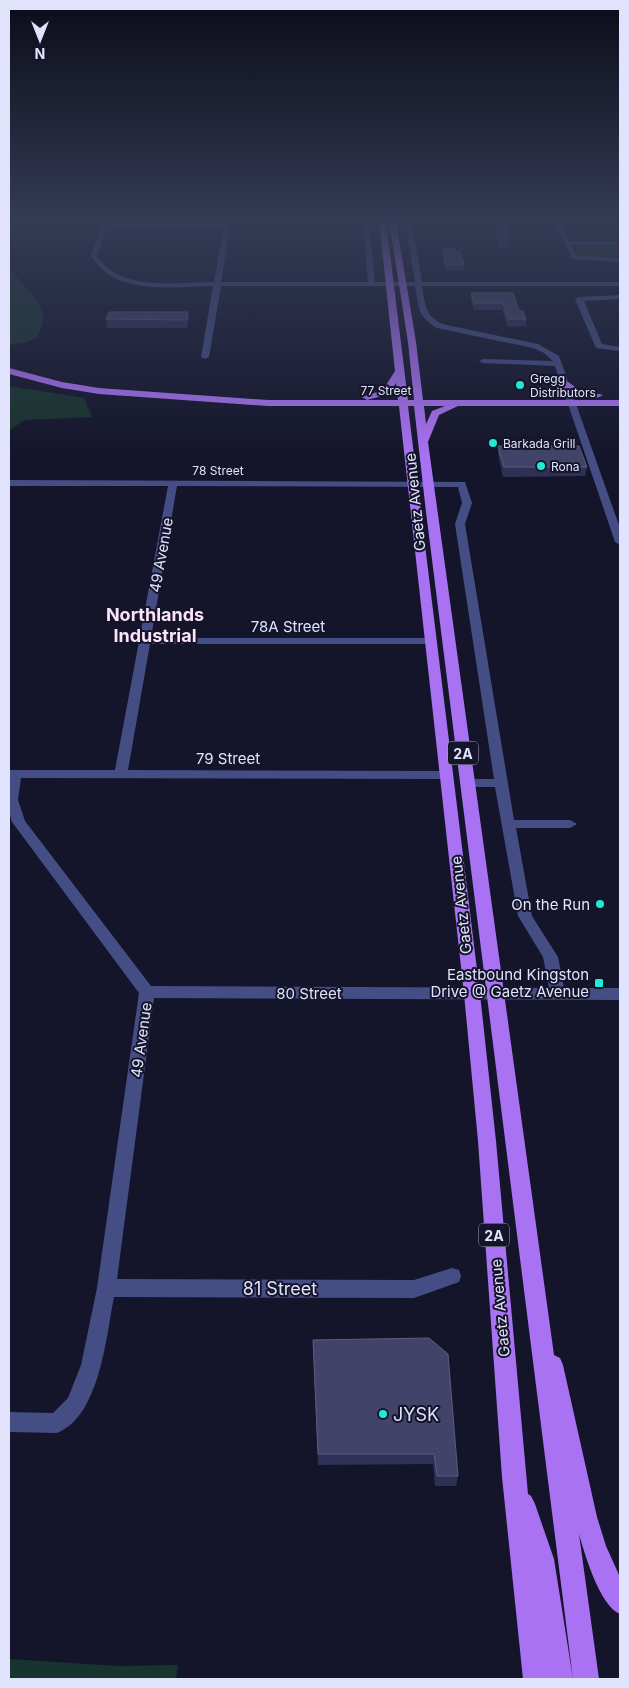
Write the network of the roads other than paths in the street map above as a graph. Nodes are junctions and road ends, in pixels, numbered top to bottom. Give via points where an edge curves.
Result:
1 (215, 300) edge
2 (390, 300) edge
3 (404, 300) edge
4 (422, 300) edge
5 (578, 300) edge
6 (395, 336) junction
7 (620, 348) edge
8 (413, 356) junction
9 (205, 357) dead end
10 (483, 361) dead end
11 (558, 364) junction
12 (400, 370) junction
13 (9, 371) edge
14 (415, 372) junction
15 (565, 384) junction
16 (152, 396) junction
17 (358, 398) junction
18 (494, 398) junction
19 (620, 398) edge
20 (419, 400) junction
21 (405, 401) junction
22 (570, 401) junction
23 (484, 403) junction
24 (620, 403) edge
25 (423, 443) junction
26 (9, 483) edge
27 (174, 483) junction
28 (421, 483) junction
29 (617, 524) edge
30 (620, 542) edge
31 (146, 641) junction
32 (430, 641) junction
33 (12, 774) edge
34 (121, 775) junction
35 (447, 775) junction
36 (467, 783) junction
37 (502, 783) junction
38 (509, 824) junction
39 (570, 824) dead end
40 (147, 992) junction
41 (472, 994) junction
42 (494, 994) junction
43 (558, 994) junction
44 (620, 994) edge
45 (452, 1276) dead end
46 (106, 1288) junction
47 (537, 1314) junction
48 (9, 1422) edge
49 (514, 1477) junction
50 (620, 1602) edge
51 (536, 1679) edge
52 (560, 1679) edge
53 (586, 1679) edge

1 - 9 street
2 - 6 main road, Gaetz Avenue / 2A
3 - 8 main road, Gaetz Avenue / 2A
4 - 11 street via 424,314 432,323 535,346 550,353
5 - 7 street via 599,346
6 - 8 main road via 403,338 404,346
6 - 12 main road, Gaetz Avenue / 2A
8 - 14 main road, Gaetz Avenue / 2A
10 - 11 street
11 - 15 street
12 - 17 main road via 384,393
12 - 21 main road, Gaetz Avenue / 2A
13 - 16 main road, 77 Street via 62,385
14 - 18 main road via 431,391
14 - 20 main road, Gaetz Avenue / 2A
15 - 19 main road via 581,393
15 - 22 street
16 - 17 main road, 77 Street
16 - 21 main road, 77 Street via 268,403
17 - 21 main road, 77 Street
18 - 20 main road, 77 Street
18 - 22 main road, 77 Street
19 - 22 main road, 77 Street
20 - 21 main road, 77 Street
20 - 23 main road, 77 Street
20 - 25 main road, Gaetz Avenue / 2A
21 - 25 main road
21 - 28 main road, Gaetz Avenue / 2A
22 - 23 main road, 77 Street
22 - 24 main road, 77 Street
22 - 29 street
23 - 25 main road via 435,413
25 - 28 main road, Gaetz Avenue / 2A
26 - 27 street, 78 Street
27 - 28 street, 78 Street
27 - 31 street, 49 Avenue
28 - 32 main road, Gaetz Avenue / 2A
28 - 36 main road, Gaetz Avenue / 2A
28 - 37 street, Gaetz Avenue via 464,485 467,503 460,524
29 - 30 street
31 - 32 street, 78A Street
31 - 34 street, 49 Avenue
32 - 35 main road, Gaetz Avenue / 2A
33 - 34 street, 79 Street
33 - 40 street, 49 Avenue via 11,800 19,822
34 - 35 street, 79 Street
35 - 41 main road, Gaetz Avenue / 2A
36 - 37 street
36 - 42 main road, Gaetz Avenue / 2A
37 - 38 street, Gaetz Avenue
38 - 39 street
38 - 43 street, Gaetz Avenue via 527,922 550,957
40 - 41 street, 80 Street
40 - 46 street, 49 Avenue
41 - 42 street, 80 Street
41 - 49 main road, Gaetz Avenue / 2A
42 - 43 street, 80 Street
42 - 47 main road, Gaetz Avenue / 2A
43 - 44 street, 80 Street
45 - 46 street, 81 Street via 414,1288
46 - 48 street, 49 Avenue via 91,1365 76,1405 56,1424
47 - 50 main road via 560,1393 591,1532
47 - 53 main road, Gaetz Avenue / 2A
49 - 51 main road, Gaetz Avenue / 2A
49 - 52 main road via 542,1559

